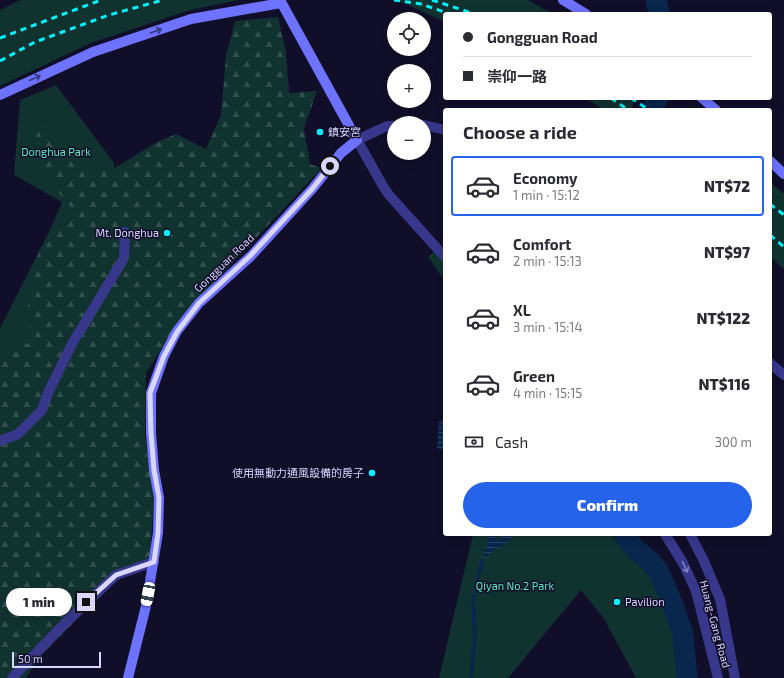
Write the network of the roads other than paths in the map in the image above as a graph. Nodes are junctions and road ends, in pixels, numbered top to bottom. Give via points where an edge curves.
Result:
1 (564, 0) edge
2 (281, 1) edge
3 (583, 12) edge
4 (0, 95) edge
5 (704, 100) edge
6 (714, 108) edge
7 (387, 126) edge
8 (431, 127) edge
9 (443, 130) edge
10 (357, 140) junction
11 (772, 163) edge
12 (784, 174) edge
13 (125, 232) dead end
14 (443, 255) edge
15 (772, 366) edge
16 (784, 375) edge
17 (0, 441) edge
18 (667, 536) edge
19 (691, 536) edge
20 (154, 562) junction
21 (12, 678) edge
22 (128, 678) edge
23 (718, 678) edge
24 (735, 678) edge

1 - 3 street
4 -> 2 street via 93,52 191,19
2 - 10 street
5 - 6 street
7 - 10 street
8 - 9 street
10 - 14 street via 389,195
10 - 20 street, Gongguan Road via 341,153 313,188 250,256 199,303 177,332 164,356 150,393 154,470 159,498
11 - 12 street
13 - 17 street via 124,258 72,344 42,410 18,434
15 - 16 street
18 -> 23 street, Huang-Gang Road via 696,591
19 - 24 street, Huang-Gang Road via 720,600
20 - 21 street via 116,575 67,620
20 - 22 street, Gongguan Road

